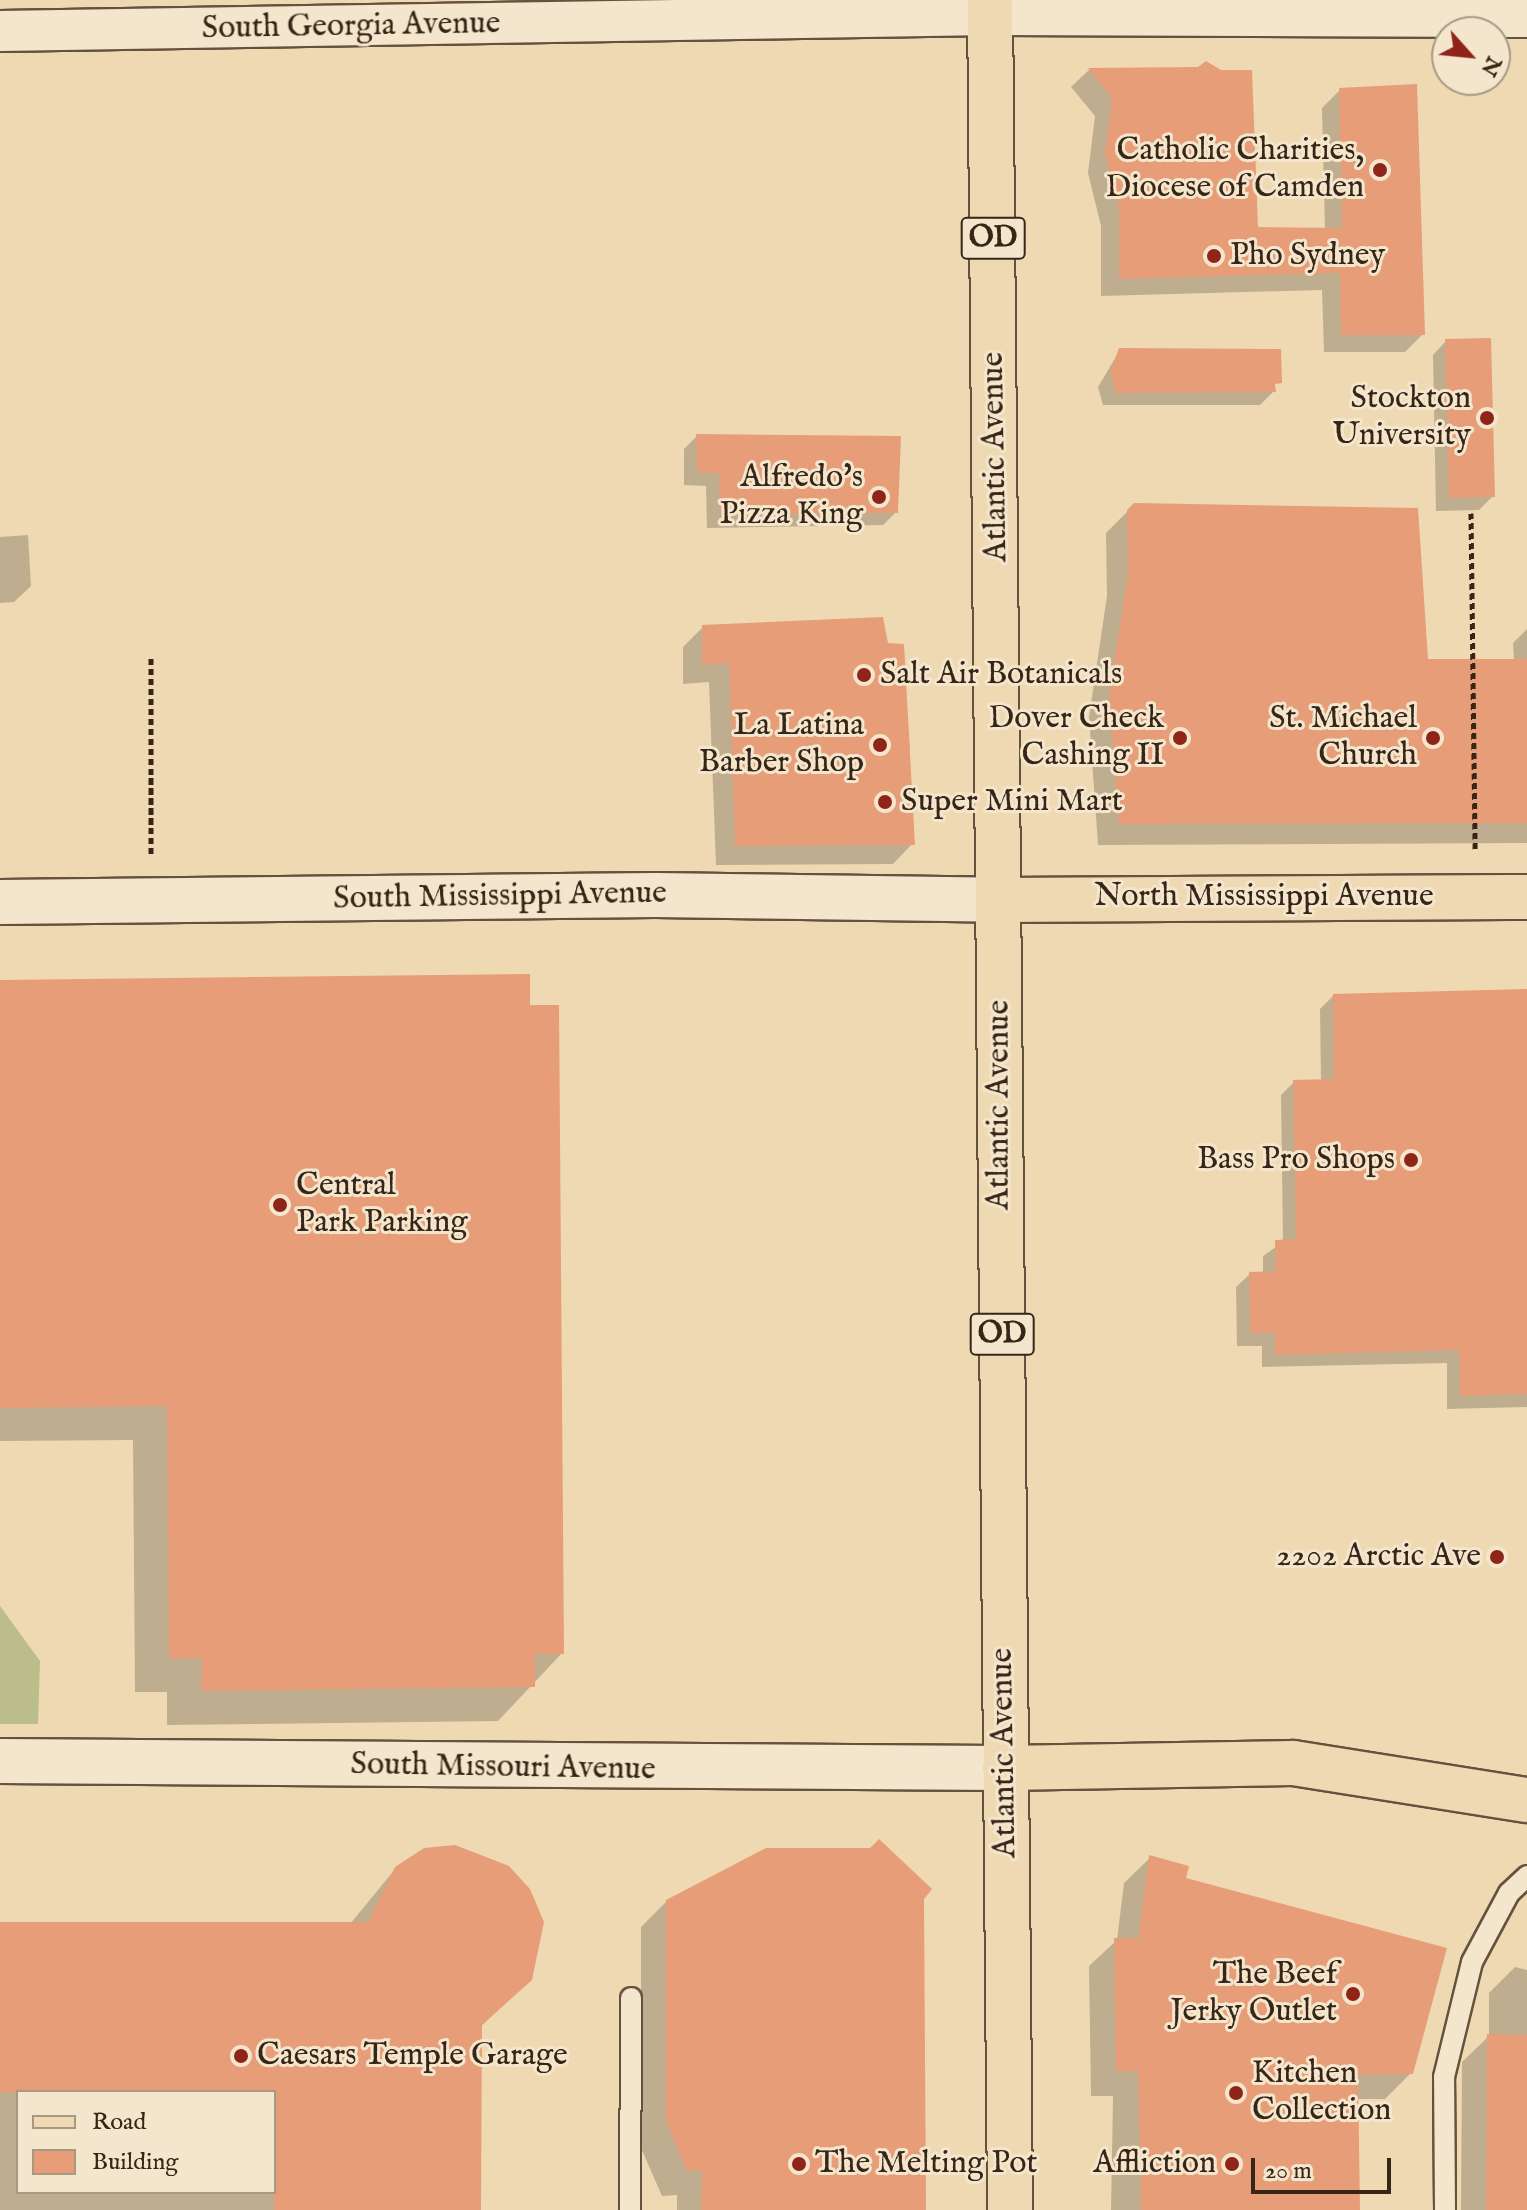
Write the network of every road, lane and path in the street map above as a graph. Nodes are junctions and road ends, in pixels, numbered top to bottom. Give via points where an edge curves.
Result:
1 (990, 7) edge
2 (1527, 17) edge
3 (0, 31) edge
4 (1471, 513) dead end
5 (151, 655) dead end
6 (1476, 895) junction
7 (1527, 897) edge
8 (150, 900) junction
9 (1001, 900) junction
10 (0, 902) edge
11 (0, 1761) edge
12 (1005, 1768) junction
13 (1527, 1800) edge
14 (1527, 1876) edge
15 (631, 1998) dead end
16 (630, 2210) edge
17 (1010, 2210) edge
18 (1445, 2210) edge

1 - 2 street, South Georgia Avenue
1 - 3 street, South Georgia Avenue
1 - 9 main road, Atlantic Avenue / OD
4 - 6 path
5 - 8 path
6 - 7 main road, North Mississippi Avenue
6 - 9 main road, North Mississippi Avenue
8 - 9 street, South Mississippi Avenue
8 - 10 street, South Mississippi Avenue
9 - 12 main road, Atlantic Avenue / OD
11 - 12 street, South Missouri Avenue
12 - 13 main road via 1293,1763
12 - 17 main road, Atlantic Avenue / OD
14 - 18 lane via 1509,1893 1472,1962 1444,2077
15 - 16 lane

